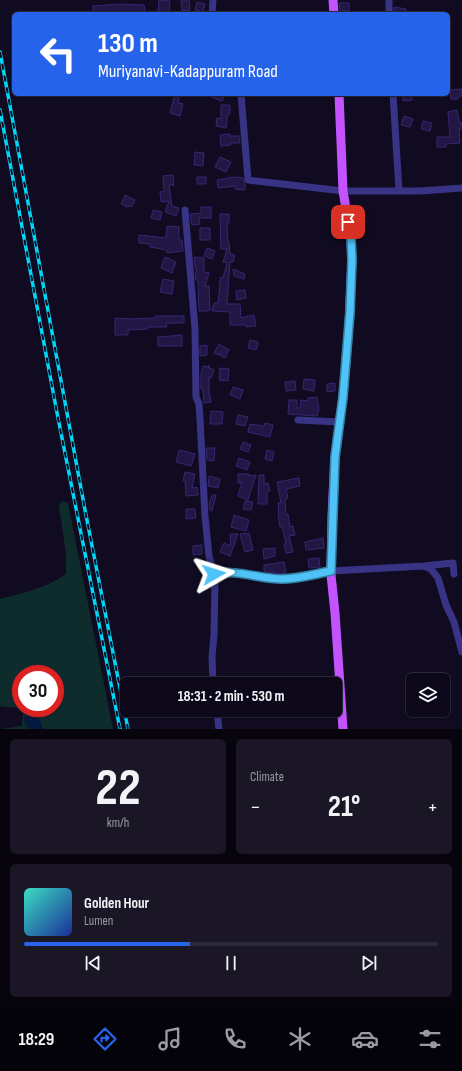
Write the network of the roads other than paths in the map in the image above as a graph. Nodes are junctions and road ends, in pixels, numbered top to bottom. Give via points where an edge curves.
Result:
1 (212, 0) edge
2 (333, 0) edge
3 (389, 0) edge
4 (212, 12) edge
5 (334, 12) edge
6 (390, 12) edge
7 (241, 96) edge
8 (339, 96) edge
9 (393, 96) edge
10 (462, 188) edge
11 (343, 191) junction
12 (400, 192) junction
13 (185, 210) dead end
14 (298, 420) dead end
15 (339, 422) junction
16 (424, 566) junction
17 (331, 571) junction
18 (214, 574) junction
19 (454, 574) dead end
20 (462, 652) edge
21 (213, 677) edge
22 (218, 717) edge
23 (219, 729) edge
24 (343, 729) edge

1 - 4 street
2 - 5 main road
3 - 6 street
7 - 11 street via 248,180
8 - 11 main road
9 - 12 street
10 - 12 street
11 - 12 street
11 - 15 main road via 352,260 349,325
13 - 18 street via 196,329 196,397 199,404 205,516
14 - 15 street
15 - 17 main road via 335,457
16 - 17 street
16 - 19 street via 453,563
16 - 20 street via 438,578
17 - 18 street via 282,579 233,572
17 - 24 main road
18 - 21 street via 216,578
22 - 23 street

